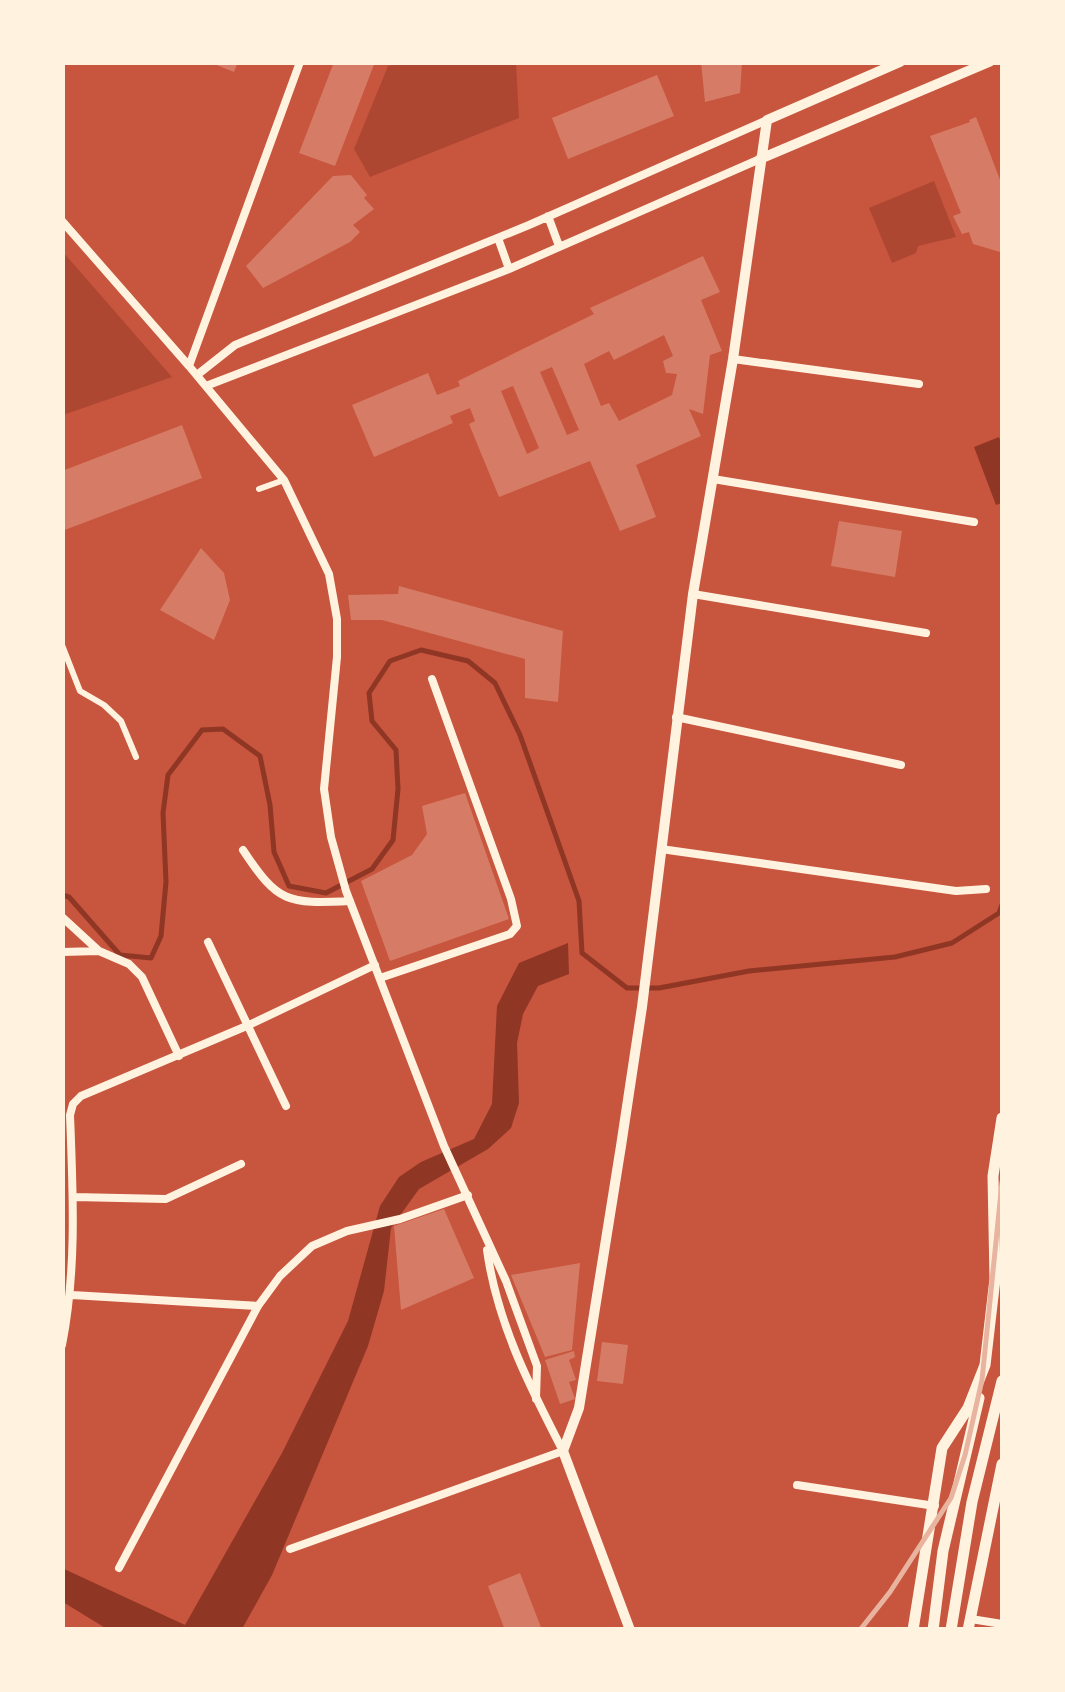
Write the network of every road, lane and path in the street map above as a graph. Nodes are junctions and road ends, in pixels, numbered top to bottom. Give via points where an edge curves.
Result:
1 (300, 62) edge
2 (900, 62) edge
3 (989, 62) edge
4 (767, 120) junction
5 (760, 159) junction
6 (548, 216) junction
7 (62, 222) edge
8 (498, 238) junction
9 (559, 246) junction
10 (509, 269) junction
11 (732, 358) junction
12 (189, 366) junction
13 (197, 375) junction
14 (920, 384) dead end
15 (206, 386) junction
16 (713, 479) junction
17 (284, 480) junction
18 (259, 488) dead end
19 (974, 522) dead end
20 (693, 594) junction
21 (926, 633) dead end
22 (62, 645) edge
23 (432, 679) dead end
24 (676, 718) junction
25 (136, 758) dead end
26 (901, 765) dead end
27 (243, 850) dead end
28 (661, 850) junction
29 (986, 890) dead end
30 (350, 901) junction
31 (62, 917) edge
32 (208, 942) dead end
33 (99, 951) junction
34 (62, 952) edge
35 (375, 965) junction
36 (380, 978) junction
37 (249, 1025) junction
38 (179, 1056) junction
39 (286, 1106) dead end
40 (1002, 1118) edge
41 (241, 1164) dead end
42 (466, 1191) junction
43 (74, 1197) junction
44 (486, 1244) junction
45 (72, 1295) junction
46 (258, 1306) junction
47 (62, 1346) edge
48 (985, 1364) junction
49 (1002, 1381) edge
50 (536, 1399) junction
51 (563, 1451) junction
52 (1002, 1464) edge
53 (796, 1485) dead end
54 (935, 1506) junction
55 (290, 1549) dead end
56 (119, 1568) dead end
57 (969, 1624) edge
58 (1002, 1624) edge
59 (630, 1630) edge
60 (914, 1630) edge
61 (933, 1630) edge
62 (952, 1630) edge

1 - 12 street
2 - 4 street
3 - 5 street
4 - 5 street
4 - 6 street
5 - 9 street
5 - 11 street
6 - 8 street
6 - 9 street
7 - 12 street
8 - 10 street
8 - 13 street via 235,345
9 - 10 street
10 - 15 street
11 - 14 street
11 - 16 street
12 - 13 street
13 - 15 street
15 - 17 street
16 - 19 street
16 - 20 street
17 - 18 street
17 - 30 street via 329,574 337,619 324,788
20 - 21 street
20 - 24 street
22 - 25 street via 80,691 120,720
23 - 36 street via 517,926
24 - 26 street
24 - 28 street
27 - 30 street via 265,884 290,900
28 - 29 street
28 - 51 street via 579,1408
30 - 35 street
31 - 33 street
32 - 37 street
33 - 34 street
33 - 38 street via 142,977
35 - 36 street
35 - 37 street
36 - 42 street
37 - 38 street
37 - 39 street
38 - 43 street via 73,1104
40 - 48 main road
41 - 43 street via 166,1200
42 - 44 street
42 - 46 street via 312,1246
43 - 45 street
44 - 50 street via 502,1316
44 - 50 street via 537,1366
45 - 46 street
45 - 47 street
46 - 56 street
48 - 54 main road via 942,1448
48 - 61 main road via 943,1551
49 - 62 main road via 972,1502
50 - 51 street
51 - 55 street
51 - 59 street
52 - 57 main road
53 - 54 street
54 - 60 main road
57 - 58 street

